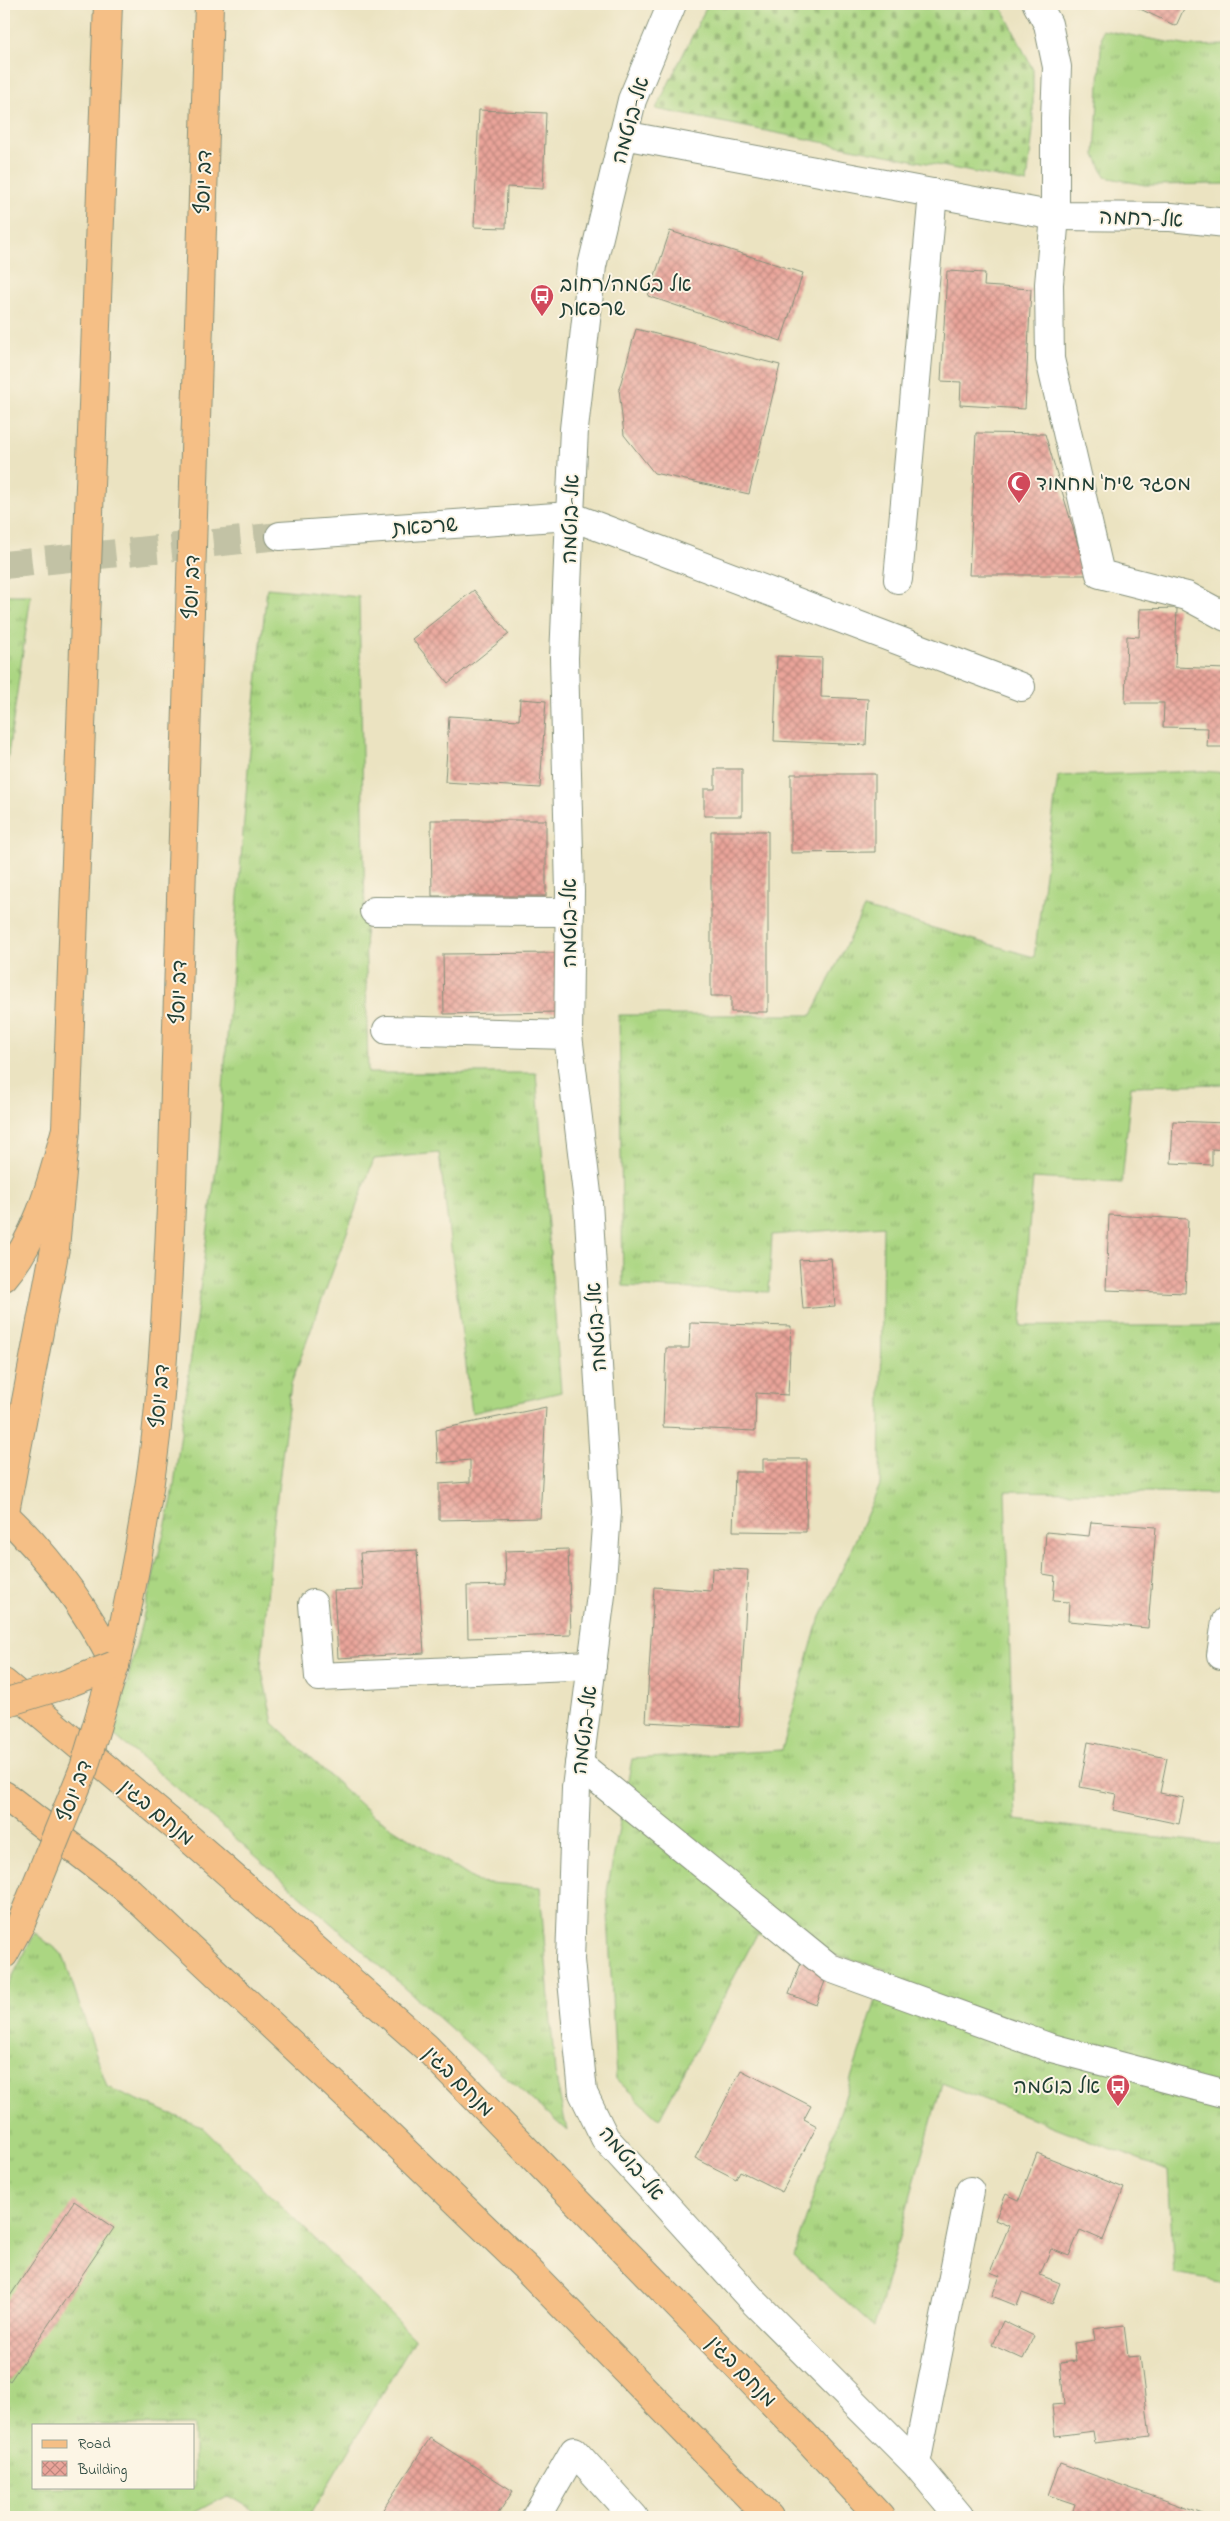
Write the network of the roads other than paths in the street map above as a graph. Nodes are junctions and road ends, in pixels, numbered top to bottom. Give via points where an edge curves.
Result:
1 (108, 4) edge
2 (209, 4) edge
3 (672, 4) edge
4 (1037, 4) edge
5 (623, 135) junction
6 (933, 193) junction
7 (1054, 216) junction
8 (1226, 223) edge
9 (570, 516) junction
10 (280, 536) tunnel mouth
11 (898, 579) dead end
12 (1226, 617) edge
13 (1021, 687) dead end
14 (374, 911) dead end
15 (570, 912) junction
16 (387, 1030) dead end
17 (568, 1035) junction
18 (66, 1129) junction
19 (4, 1276) edge
20 (4, 1515) edge
21 (313, 1604) dead end
22 (1226, 1621) edge
23 (1221, 1655) dead end
24 (115, 1665) junction
25 (592, 1665) junction
26 (4, 1682) edge
27 (4, 1703) edge
28 (579, 1764) junction
29 (4, 1795) edge
30 (4, 1954) edge
31 (1226, 2094) edge
32 (970, 2191) dead end
33 (916, 2464) junction
34 (536, 2517) edge
35 (634, 2517) edge
36 (770, 2517) edge
37 (880, 2517) edge
38 (960, 2517) edge

1 - 18 main road
2 - 24 main road, דב יוסף via 172,1186 164,1348 136,1566
3 - 5 street, אל-בוטמה via 632,100
4 - 7 street via 1048,24 1057,67
5 - 6 street, אל-רחמה
5 - 9 street, אל-בוטמה via 592,266 574,429
6 - 7 street, אל-רחמה
6 - 11 street
7 - 8 street, אל-רחמה via 1171,217
7 - 12 street via 1049,284 1050,359 1100,574 1187,596
9 - 10 street, שרפאת
9 - 13 street
9 - 15 street, אל-בוטמה via 564,658
14 - 15 street
15 - 17 street, אל-בוטמה
16 - 17 street
17 - 25 street, אל-בוטמה via 588,1202 607,1512
18 - 19 main road via 32,1233
18 - 20 main road via 55,1248
20 - 24 main road via 66,1581
21 - 25 street via 319,1677
22 - 23 street
24 - 27 main road, bridge
24 - 30 main road, דב יוסף, bridge via 84,1768
25 - 28 street, אל-בוטמה
26 - 37 main road, מנחם בגין via 175,1826 426,2047 806,2436
28 - 31 street via 830,1968 1048,2047
28 - 33 street, אל-בוטמה via 570,1960 583,2092 605,2138 754,2302
29 - 36 main road via 129,1891 526,2268
32 - 33 street
33 - 38 street, אל-בוטמה
34 - 35 street via 574,2451

